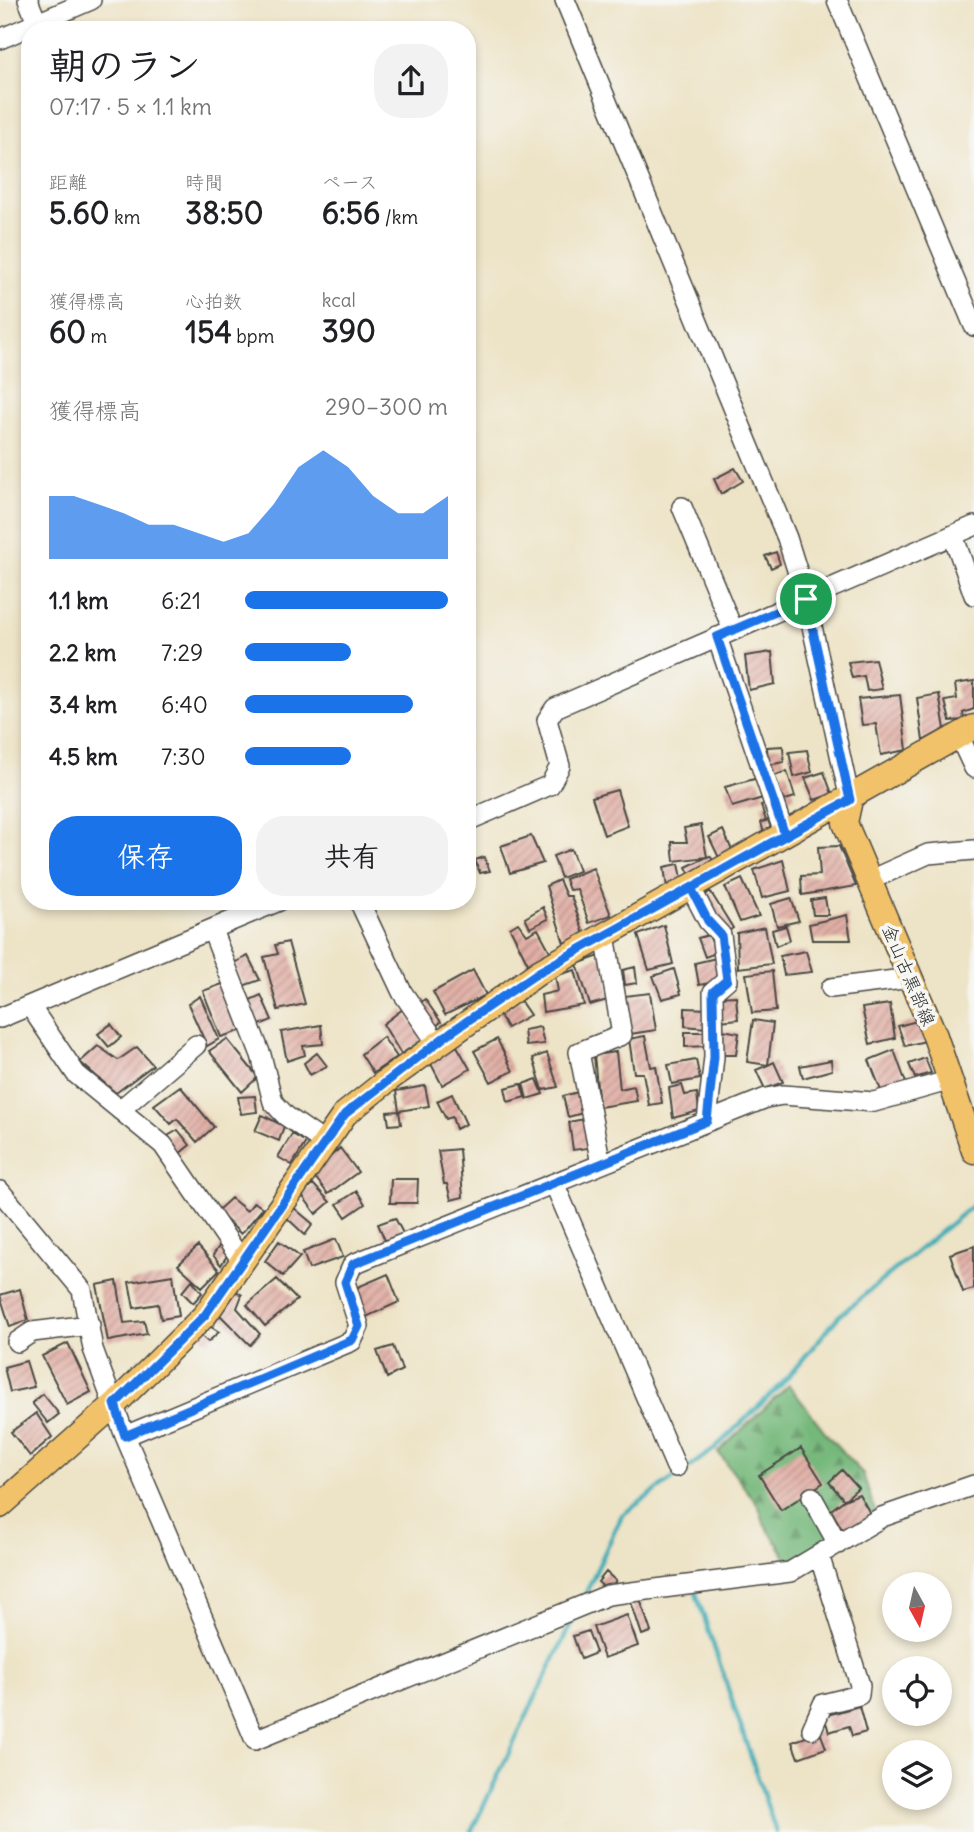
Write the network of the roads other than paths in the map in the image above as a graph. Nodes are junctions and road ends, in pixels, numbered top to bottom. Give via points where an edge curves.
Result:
1 (27, 0) edge
2 (91, 0) edge
3 (565, 0) edge
4 (837, 0) edge
5 (36, 21) edge
6 (48, 21) edge
7 (21, 32) edge
8 (0, 39) edge
9 (974, 326) edge
10 (682, 507) dead end
11 (974, 526) edge
12 (953, 535) junction
13 (974, 595) edge
14 (806, 599) junction
15 (725, 634) junction
16 (967, 732) edge
17 (974, 768) edge
18 (850, 800) junction
19 (476, 817) edge
20 (785, 835) junction
21 (974, 850) edge
22 (870, 880) junction
23 (691, 888) junction
24 (258, 910) edge
25 (363, 910) edge
26 (212, 930) junction
27 (605, 935) junction
28 (911, 978) junction
29 (831, 988) dead end
30 (30, 1006) junction
31 (0, 1018) edge
32 (437, 1043) junction
33 (196, 1045) dead end
34 (951, 1080) junction
35 (120, 1110) junction
36 (707, 1121) junction
37 (325, 1143) junction
38 (974, 1151) edge
39 (601, 1164) junction
40 (554, 1183) junction
41 (0, 1191) edge
42 (242, 1261) junction
43 (90, 1325) junction
44 (18, 1342) dead end
45 (115, 1404) junction
46 (125, 1436) junction
47 (676, 1467) dead end
48 (974, 1485) edge
49 (812, 1497) dead end
50 (0, 1506) edge
51 (838, 1544) junction
52 (819, 1555) junction
53 (813, 1729) dead end

1 - 5 street
2 - 6 street
3 - 14 street via 766,483
4 - 9 street
7 - 8 street
10 - 15 street
11 - 12 street
12 - 13 street
12 - 14 street
14 - 15 street
14 - 18 street
15 - 19 street via 555,708 547,720 560,766 550,785
15 - 20 street
16 - 17 street
16 - 18 main road
18 - 20 main road
18 - 22 main road, 金山古黒部線 via 845,823
20 - 23 main road
21 - 22 street via 928,854
22 - 28 main road, 金山古黒部線
23 - 27 main road
23 - 36 street via 721,935 727,980 713,992 714,1057
24 - 26 street
25 - 32 street via 402,992
26 - 30 street
26 - 37 street via 261,1055 273,1102
27 - 32 main road via 498,998
27 - 39 street via 622,1035 579,1052
28 - 29 street
28 - 34 main road, 金山古黒部線
30 - 31 street
30 - 35 street via 76,1074
32 - 37 main road via 345,1114
33 - 35 street
34 - 36 street via 874,1102 766,1098
34 - 38 main road, 金山古黒部線
35 - 42 street via 163,1145
36 - 39 street
37 - 42 main road
39 - 40 street
40 - 46 street via 353,1264 345,1282 359,1326 352,1340
40 - 47 street
41 - 43 street via 82,1290
42 - 45 main road via 205,1315
43 - 44 street via 32,1332
43 - 45 street via 93,1349
45 - 46 street
45 - 50 main road
46 - 52 street via 256,1740 608,1595 790,1572
48 - 51 street via 882,1517
49 - 51 street
51 - 52 street
52 - 53 street via 860,1685 854,1698 823,1704

